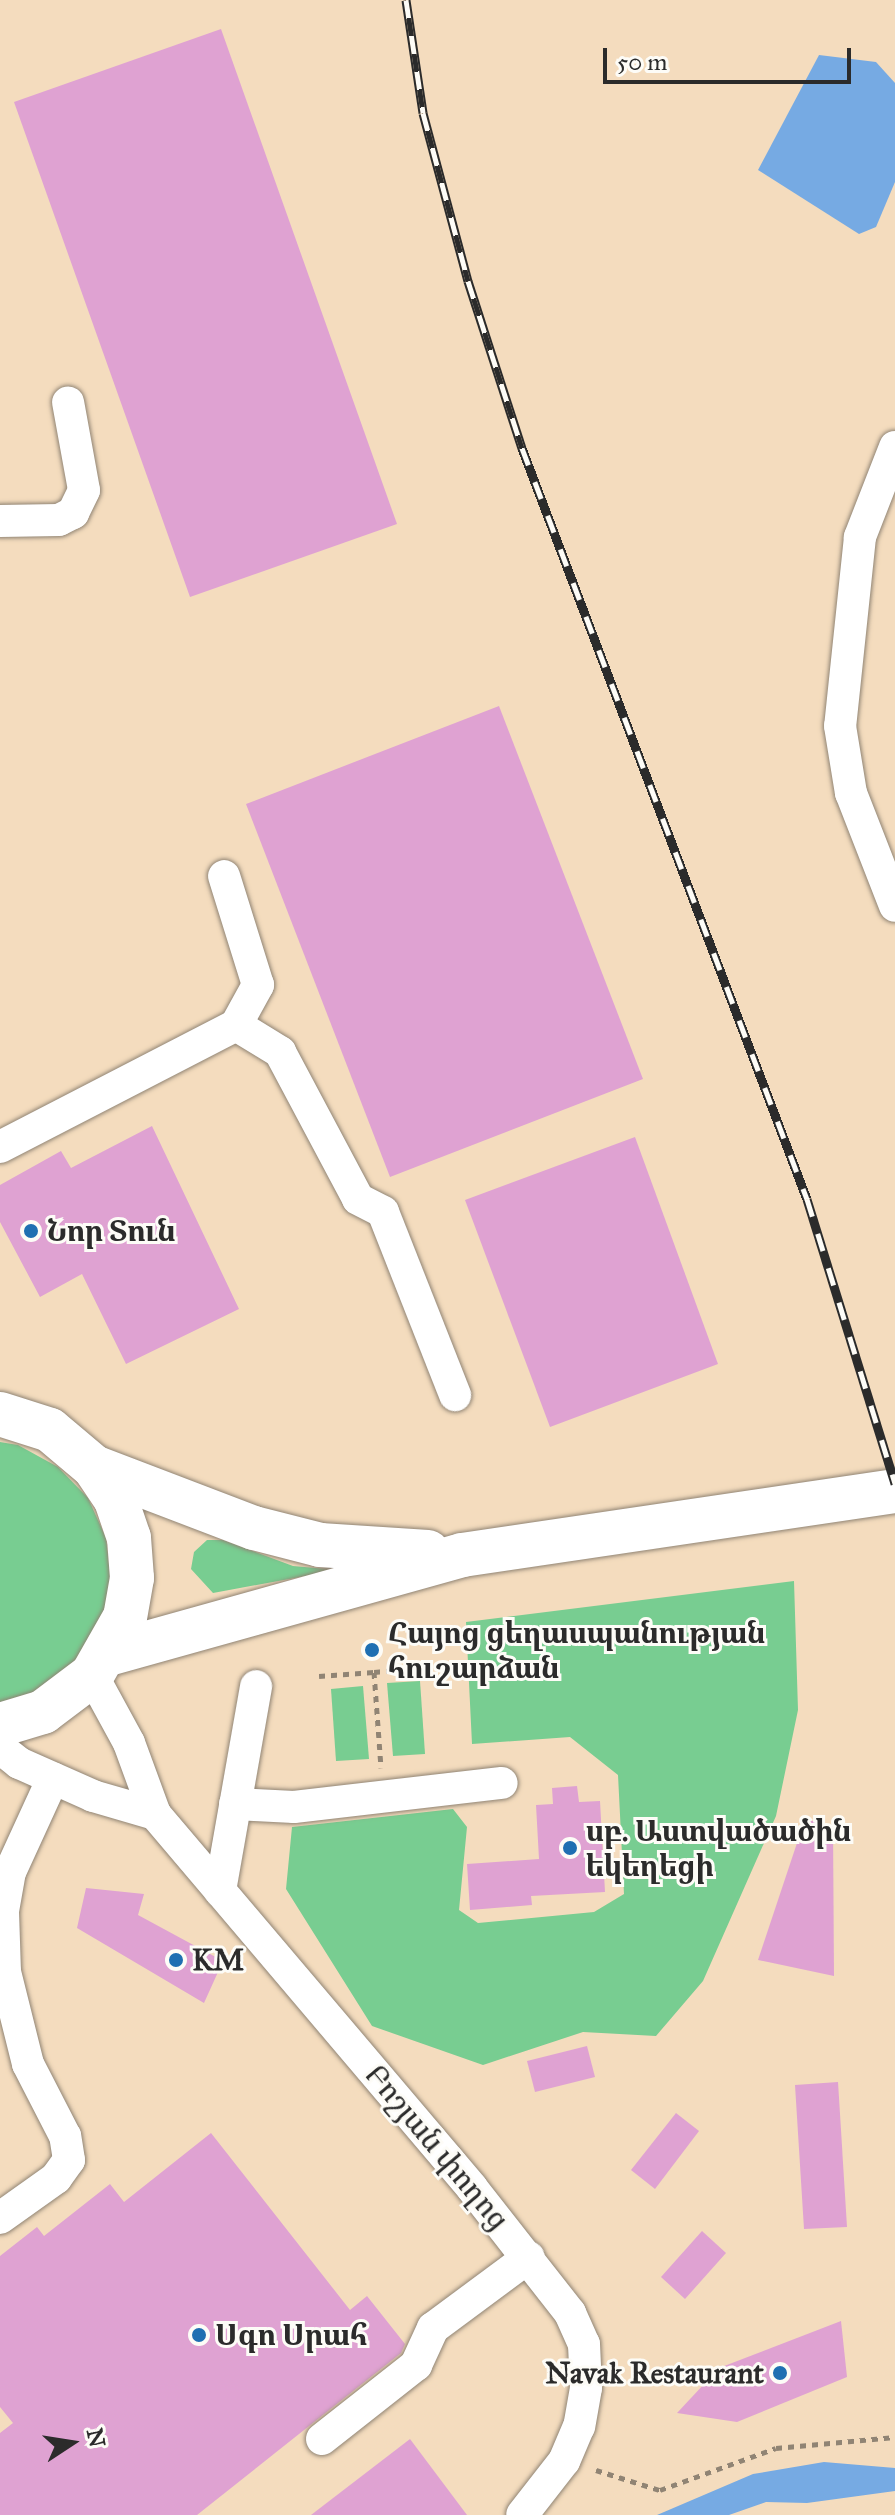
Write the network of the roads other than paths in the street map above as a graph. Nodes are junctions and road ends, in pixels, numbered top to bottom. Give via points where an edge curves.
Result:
1 (68, 402) dead end
2 (895, 447) edge
3 (0, 521) edge
4 (224, 876) dead end
5 (895, 906) edge
6 (236, 1025) junction
7 (0, 1147) edge
8 (455, 1395) dead end
9 (8, 1407) edge
10 (94, 1467) junction
11 (895, 1491) edge
12 (462, 1555) junction
13 (100, 1664) junction
14 (256, 1686) dead end
15 (0, 1725) edge
16 (0, 1748) edge
17 (53, 1778) junction
18 (502, 1783) dead end
19 (235, 1804) junction
20 (155, 1814) junction
21 (220, 1891) junction
22 (0, 2218) edge
23 (529, 2257) junction
24 (322, 2439) dead end
25 (522, 2515) edge

1 - 3 street via 84,490 73,513 59,520
2 - 5 street via 860,537 840,726 851,793
4 - 6 street via 258,985
6 - 7 street
6 - 8 street via 280,1052 358,1199 383,1212
9 - 10 highway via 50,1430
10 - 12 highway via 254,1528 320,1545
10 - 13 highway via 116,1500 129,1538 127,1604
11 - 12 highway
12 - 13 highway
13 - 15 highway via 43,1712
13 - 20 street, Բոշյան փողոց
14 - 19 street
16 - 17 street
17 - 20 street
17 - 22 street via 10,1872 3,1911 5,1972 28,2064 65,2136 69,2160 56,2178
18 - 19 street via 294,1807
19 - 21 street
20 - 21 street, Բոշյան փողոց
21 - 23 street, Բոշյան փողոց
23 - 24 street via 433,2328 416,2365
23 - 25 street, Բոշյան փողոց via 570,2313 584,2344 586,2388 579,2426 564,2461

